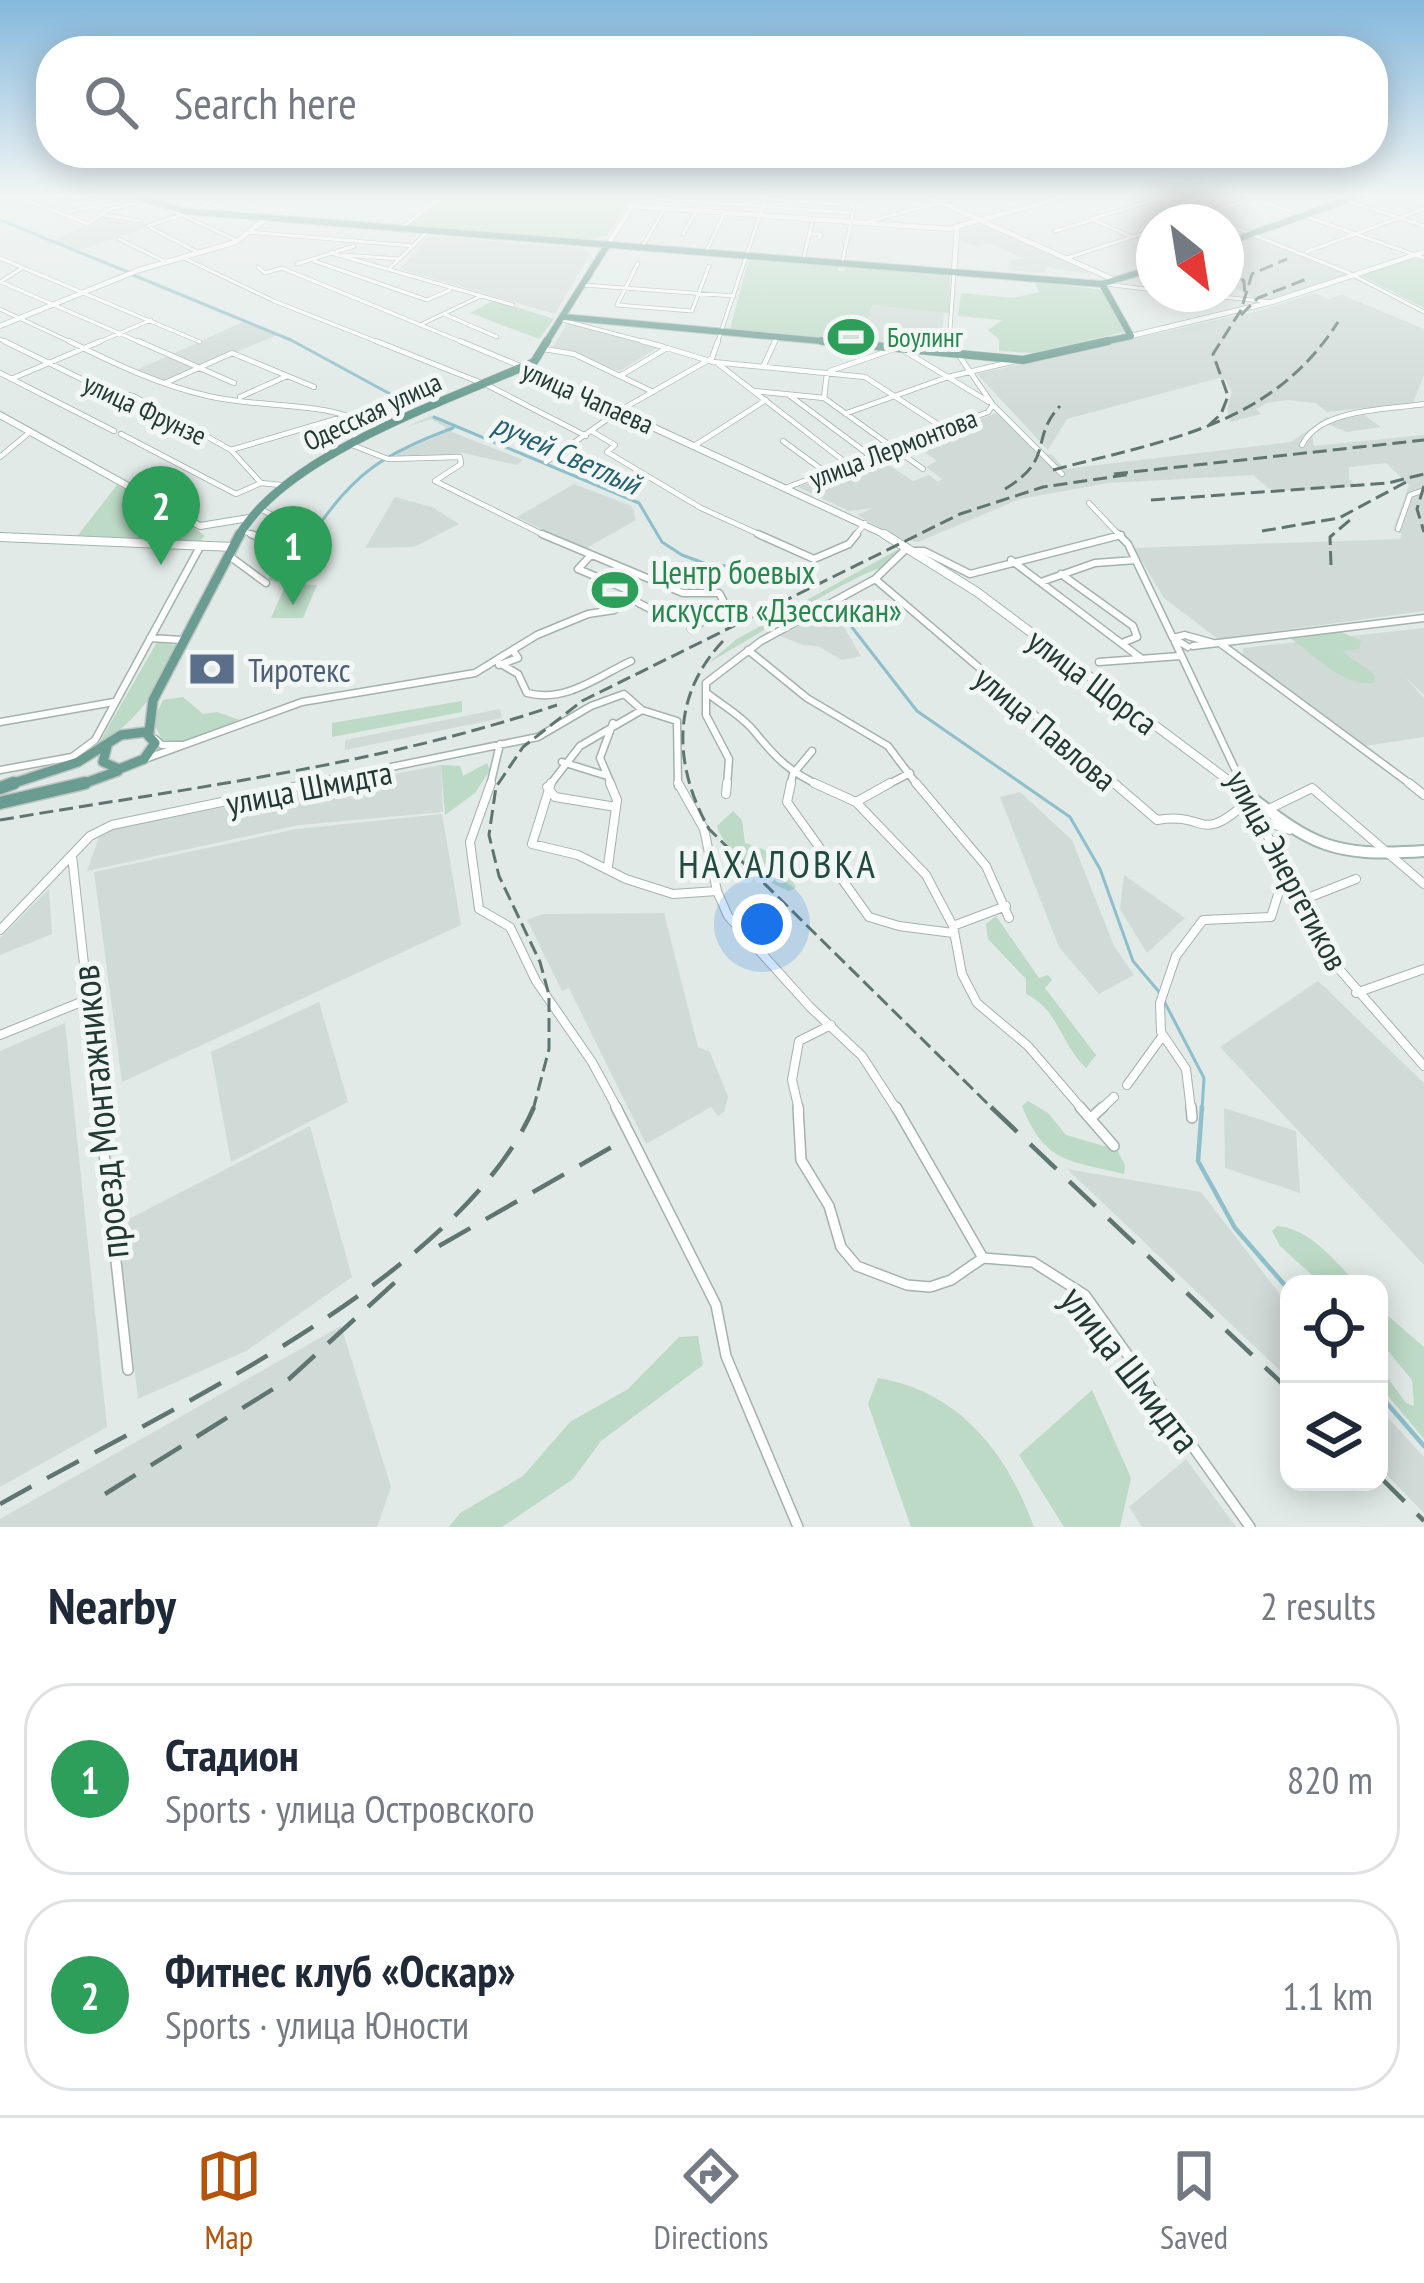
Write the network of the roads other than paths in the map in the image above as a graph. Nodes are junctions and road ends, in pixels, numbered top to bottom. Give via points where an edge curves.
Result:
1 (16, 265) edge
2 (157, 265) edge
3 (201, 265) edge
4 (325, 265) edge
5 (370, 265) edge
6 (396, 265) edge
7 (595, 265) edge
8 (637, 265) edge
9 (743, 265) edge
10 (870, 265) edge
11 (955, 265) edge
12 (1087, 265) edge
13 (1330, 265) edge
14 (1384, 265) edge
15 (709, 266) dead end
16 (258, 267) dead end
17 (22, 268) junction
18 (391, 272) junction
19 (954, 272) junction
20 (1136, 274) edge
21 (1351, 274) junction
22 (1120, 280) junction
23 (0, 282) edge
24 (1102, 284) junction
25 (582, 285) junction
26 (381, 286) junction
27 (453, 288) junction
28 (623, 288) junction
29 (1136, 288) edge
30 (84, 292) junction
31 (698, 293) junction
32 (481, 296) junction
33 (734, 296) junction
34 (1244, 299) edge
35 (1273, 302) junction
36 (54, 305) junction
37 (513, 305) dead end
38 (0, 309) edge
39 (1424, 312) edge
40 (444, 314) junction
41 (20, 318) junction
42 (563, 319) junction
43 (152, 320) junction
44 (420, 325) junction
45 (0, 326) edge
46 (723, 331) junction
47 (118, 334) junction
48 (778, 336) junction
49 (1131, 336) junction
50 (497, 337) dead end
51 (0, 339) edge
52 (200, 342) dead end
53 (898, 346) junction
54 (84, 348) junction
55 (668, 348) junction
56 (544, 349) junction
57 (951, 350) junction
58 (711, 361) junction
59 (995, 361) junction
60 (48, 364) junction
61 (763, 367) junction
62 (198, 368) junction
63 (524, 368) junction
64 (968, 372) junction
65 (0, 373) edge
66 (827, 373) junction
67 (287, 376) junction
68 (620, 376) junction
69 (948, 377) junction
70 (11, 380) junction
71 (165, 383) junction
72 (234, 383) dead end
73 (484, 385) junction
74 (314, 387) dead end
75 (755, 391) junction
76 (653, 392) junction
77 (788, 394) junction
78 (894, 396) junction
79 (824, 398) junction
80 (237, 399) junction
81 (766, 400) junction
82 (1424, 404) edge
83 (993, 405) junction
84 (619, 411) junction
85 (847, 413) junction
86 (0, 415) edge
87 (945, 429) junction
88 (114, 430) dead end
89 (382, 431) junction
90 (30, 432) junction
91 (122, 434) dead end
92 (589, 434) junction
93 (783, 441) dead end
94 (357, 443) junction
95 (1302, 445) dead end
96 (694, 446) junction
97 (895, 448) junction
98 (231, 450) junction
99 (0, 457) edge
100 (872, 457) junction
101 (546, 462) dead end
102 (850, 466) junction
103 (923, 469) dead end
104 (828, 474) junction
105 (1062, 474) dead end
106 (261, 483) junction
107 (281, 485) junction
108 (788, 487) junction
109 (1424, 490) edge
110 (1089, 503) dead end
111 (258, 508) junction
112 (249, 518) junction
113 (865, 523) junction
114 (226, 525) junction
115 (200, 526) junction
116 (1398, 529) dead end
117 (242, 530) junction
118 (211, 532) junction
119 (1121, 535) junction
120 (889, 536) joint
121 (0, 537) edge
122 (319, 538) dead end
123 (202, 545) junction
124 (910, 550) junction
125 (230, 551) junction
126 (288, 551) dead end
127 (591, 555) junction
128 (1011, 560) junction
129 (1136, 560) junction
130 (1061, 574) junction
131 (875, 579) junction
132 (1041, 582) junction
133 (266, 583) dead end
134 (631, 599) junction
135 (660, 614) dead end
136 (1424, 618) edge
137 (1166, 625) junction
138 (691, 628) dead end
139 (1186, 635) junction
140 (150, 638) junction
141 (184, 640) junction
142 (1174, 640) junction
143 (1122, 643) junction
144 (1219, 644) junction
145 (748, 650) junction
146 (512, 651) junction
147 (1184, 651) junction
148 (1142, 659) junction
149 (631, 661) dead end
150 (1099, 662) dead end
151 (501, 664) junction
152 (484, 670) junction
153 (707, 693) junction
154 (153, 700) junction
155 (117, 701) junction
156 (642, 710) junction
157 (0, 722) edge
158 (613, 723) junction
159 (122, 735) junction
160 (152, 736) junction
161 (500, 744) junction
162 (191, 745) junction
163 (812, 751) dead end
164 (94, 753) junction
165 (144, 760) junction
166 (561, 761) junction
167 (127, 768) junction
168 (0, 770) edge
169 (910, 773) junction
170 (793, 774) junction
171 (604, 775) junction
172 (546, 785) junction
173 (0, 788) edge
174 (726, 794) dead end
175 (1424, 795) edge
176 (1249, 800) junction
177 (856, 802) junction
178 (0, 803) edge
179 (616, 807) junction
180 (1264, 812) junction
181 (1293, 832) junction
182 (1266, 833) junction
183 (1424, 851) edge
184 (1391, 854) junction
185 (72, 855) junction
186 (608, 866) junction
187 (1285, 872) junction
188 (1356, 879) dead end
189 (1424, 884) edge
190 (717, 891) junction
191 (1300, 901) junction
192 (1006, 906) junction
193 (1010, 918) dead end
194 (0, 930) edge
195 (953, 930) junction
196 (1424, 969) edge
197 (1356, 993) junction
198 (86, 1000) junction
199 (831, 1025) junction
200 (0, 1035) edge
201 (1161, 1037) junction
202 (1424, 1066) edge
203 (1126, 1085) dead end
204 (1114, 1097) dead end
205 (1088, 1115) junction
206 (1192, 1118) dead end
207 (1114, 1146) dead end
208 (983, 1258) junction
209 (128, 1370) dead end
210 (798, 1527) edge
211 (1250, 1527) edge

1 - 17 street
2 - 30 street
3 - 73 street
4 - 26 street
5 - 18 street
6 - 18 street
7 - 25 main road, Одесская улица
8 - 28 street
9 - 33 street
10 - 19 main road
11 - 19 street
12 - 22 street
13 - 21 street
14 - 21 street
15 - 31 street
16 - 44 street, улица Чапаева via 265,274 282,268
17 - 23 street
17 - 30 street
18 - 26 street
18 - 27 street
19 - 24 main road
19 - 57 street
20 - 22 main road
21 - 35 street
21 - 39 street
22 - 24 main road
23 - 36 street
24 - 29 street
24 - 49 main road
25 - 28 street
25 - 42 main road, Одесская улица
26 - 27 street via 430,301
27 - 32 street
28 - 31 street
28 - 31 street via 616,304 692,311
30 - 36 street
30 - 43 street
31 - 33 street
32 - 37 street
32 - 40 street
33 - 46 street
34 - 35 street
35 - 49 street
36 - 41 street
36 - 47 street
38 - 41 street
40 - 44 street
40 - 50 street
41 - 45 street
41 - 54 street
42 - 46 main road
42 - 55 street
42 - 56 main road, Одесская улица
43 - 47 street
43 - 52 street
44 - 63 street, улица Чапаева
46 - 48 main road
46 - 58 street
47 - 54 street
47 - 62 street
48 - 53 main road
48 - 61 street
49 - 59 main road
51 - 60 street, улица Фрунзе
53 - 57 main road
53 - 66 street
53 - 69 street
54 - 60 street
54 - 71 street
55 - 58 street
55 - 68 street
56 - 63 main road, Одесская улица
56 - 68 street
57 - 59 main road
57 - 64 street
58 - 61 street
58 - 75 street
58 - 76 street
59 - 64 street
60 - 70 street
60 - 98 street, улица Фрунзе via 138,399
61 - 66 street
62 - 67 street via 232,353
62 - 71 street
62 - 72 street
63 - 73 main road, Одесская улица
63 - 84 street, улица Чапаева
64 - 69 street
64 - 83 street
65 - 70 street
66 - 78 street via 865,377
66 - 79 street
67 - 74 street
67 - 80 street
68 - 76 street
69 - 78 street
69 - 83 street
70 - 88 street
71 - 80 street
73 - 89 main road, Одесская улица
73 - 92 street
75 - 77 street
75 - 81 street
76 - 84 street
77 - 79 street
77 - 100 street
78 - 85 street
78 - 87 street
79 - 85 street
80 - 89 street via 339,408
81 - 96 street
81 - 102 street
82 - 95 street via 1330,420
83 - 87 street, улица Лермонтова
83 - 105 street
84 - 92 street
84 - 96 street, улица Чапаева
85 - 97 street
86 - 90 street
87 - 97 street, улица Лермонтова
89 - 94 main road, Одесская улица
90 - 99 street
90 - 115 street
91 - 106 street via 236,494
92 - 101 street
92 - 113 street via 693,503 814,559 849,544
93 - 104 street
94 - 98 street via 336,419
94 - 107 main road, Одесская улица
94 - 127 street via 382,458 460,457 435,481
96 - 108 street, улица Чапаева
97 - 100 street, улица Лермонтова
97 - 103 street
98 - 106 street, улица Фрунзе
100 - 102 street, улица Лермонтова
102 - 104 street, улица Лермонтова
104 - 108 street, улица Лермонтова
106 - 107 street
107 - 111 main road, Одесская улица
108 - 113 street, улица Чапаева
109 - 116 street via 1410,495
110 - 119 street, улица Энергетиков
111 - 112 main road, Одесская улица
111 - 122 street
112 - 114 street
112 - 117 main road, Одесская улица
113 - 120 street, улица Чапаева
114 - 115 street
114 - 117 street
114 - 118 street
115 - 118 street
117 - 125 main road, Одесская улица
117 - 126 street
118 - 123 street
119 - 128 street
119 - 129 street, улица Энергетиков
120 - 124 street, улица Щорса
121 - 123 street
123 - 125 street
123 - 140 street
124 - 128 street via 964,574
124 - 131 street
124 - 176 street, улица Щорса
125 - 133 street
125 - 141 main road, Одесская улица
127 - 134 street via 578,568 612,580
127 - 138 street via 683,593 723,597 718,612
128 - 132 street
129 - 130 street
129 - 137 street, улица Энергетиков
130 - 132 street
130 - 143 street via 1132,626 1137,637
131 - 145 street
131 - 176 street, улица Павлова via 1157,820 1222,825
132 - 143 street
134 - 135 street
134 - 146 street
136 - 144 street
137 - 139 street
137 - 142 street, улица Энергетиков
139 - 142 street
139 - 144 street
139 - 147 street
140 - 141 street
140 - 155 street
141 - 154 main road, Одесская улица
142 - 147 street, улица Энергетиков
143 - 148 street
144 - 147 street
144 - 175 street
145 - 153 street via 706,683
145 - 169 street via 807,698 888,746
146 - 151 street via 518,658
146 - 152 street
147 - 148 street
147 - 176 street, улица Энергетиков
148 - 150 street
149 - 151 street via 542,699
151 - 152 street
152 - 162 street via 302,702
153 - 170 street
153 - 174 street via 706,715 729,759
154 - 159 main road
154 - 160 main road
155 - 157 street
155 - 164 street
156 - 158 street
156 - 161 street, улица Шмидта via 624,694 538,737
156 - 190 street via 677,721 679,790 704,830
158 - 166 street
158 - 171 street via 600,758
159 - 160 main road
159 - 164 main road
160 - 162 street via 162,745
160 - 165 main road
161 - 185 street, улица Шмидта via 112,825
161 - 210 street via 469,841 479,909 510,927 644,1158 716,1305 725,1356
162 - 165 street
163 - 170 street
164 - 167 main road via 106,766
164 - 168 street
164 - 173 main road
165 - 167 main road
166 - 171 street
166 - 172 street
167 - 178 main road
169 - 177 street
169 - 192 street via 986,866
170 - 177 street
170 - 195 street via 789,807 860,913
171 - 179 street
172 - 179 street via 555,797
172 - 186 street via 532,844
176 - 180 street, улица Щорса
176 - 182 street, улица Энергетиков
177 - 195 street via 932,882
179 - 186 street
180 - 181 street, улица Щорса
180 - 184 street via 1312,788
181 - 182 street via 1269,823
181 - 184 street, улица Щорса via 1347,854
182 - 187 street, улица Энергетиков
183 - 184 street, улица Щорса
184 - 189 street
185 - 194 street, улица Шмидта
185 - 198 street, проезд Монтажников
186 - 190 street via 673,894
187 - 191 street, улица Энергетиков
187 - 201 street via 1271,917 1203,920 1177,952 1162,998
188 - 191 street
190 - 199 street via 728,916
191 - 197 street, улица Энергетиков
192 - 193 street
192 - 195 street
195 - 205 street via 977,1003
196 - 197 street
197 - 202 street, улица Энергетиков
198 - 200 street
198 - 209 street, проезд Монтажников
199 - 208 street via 890,1095
199 - 208 street via 799,1041 792,1080 801,1160 841,1246 857,1266 913,1289 935,1289
201 - 203 street
201 - 206 street via 1186,1067
204 - 205 street
205 - 207 street
208 - 211 street, улица Шмидта via 1034,1262 1085,1295

